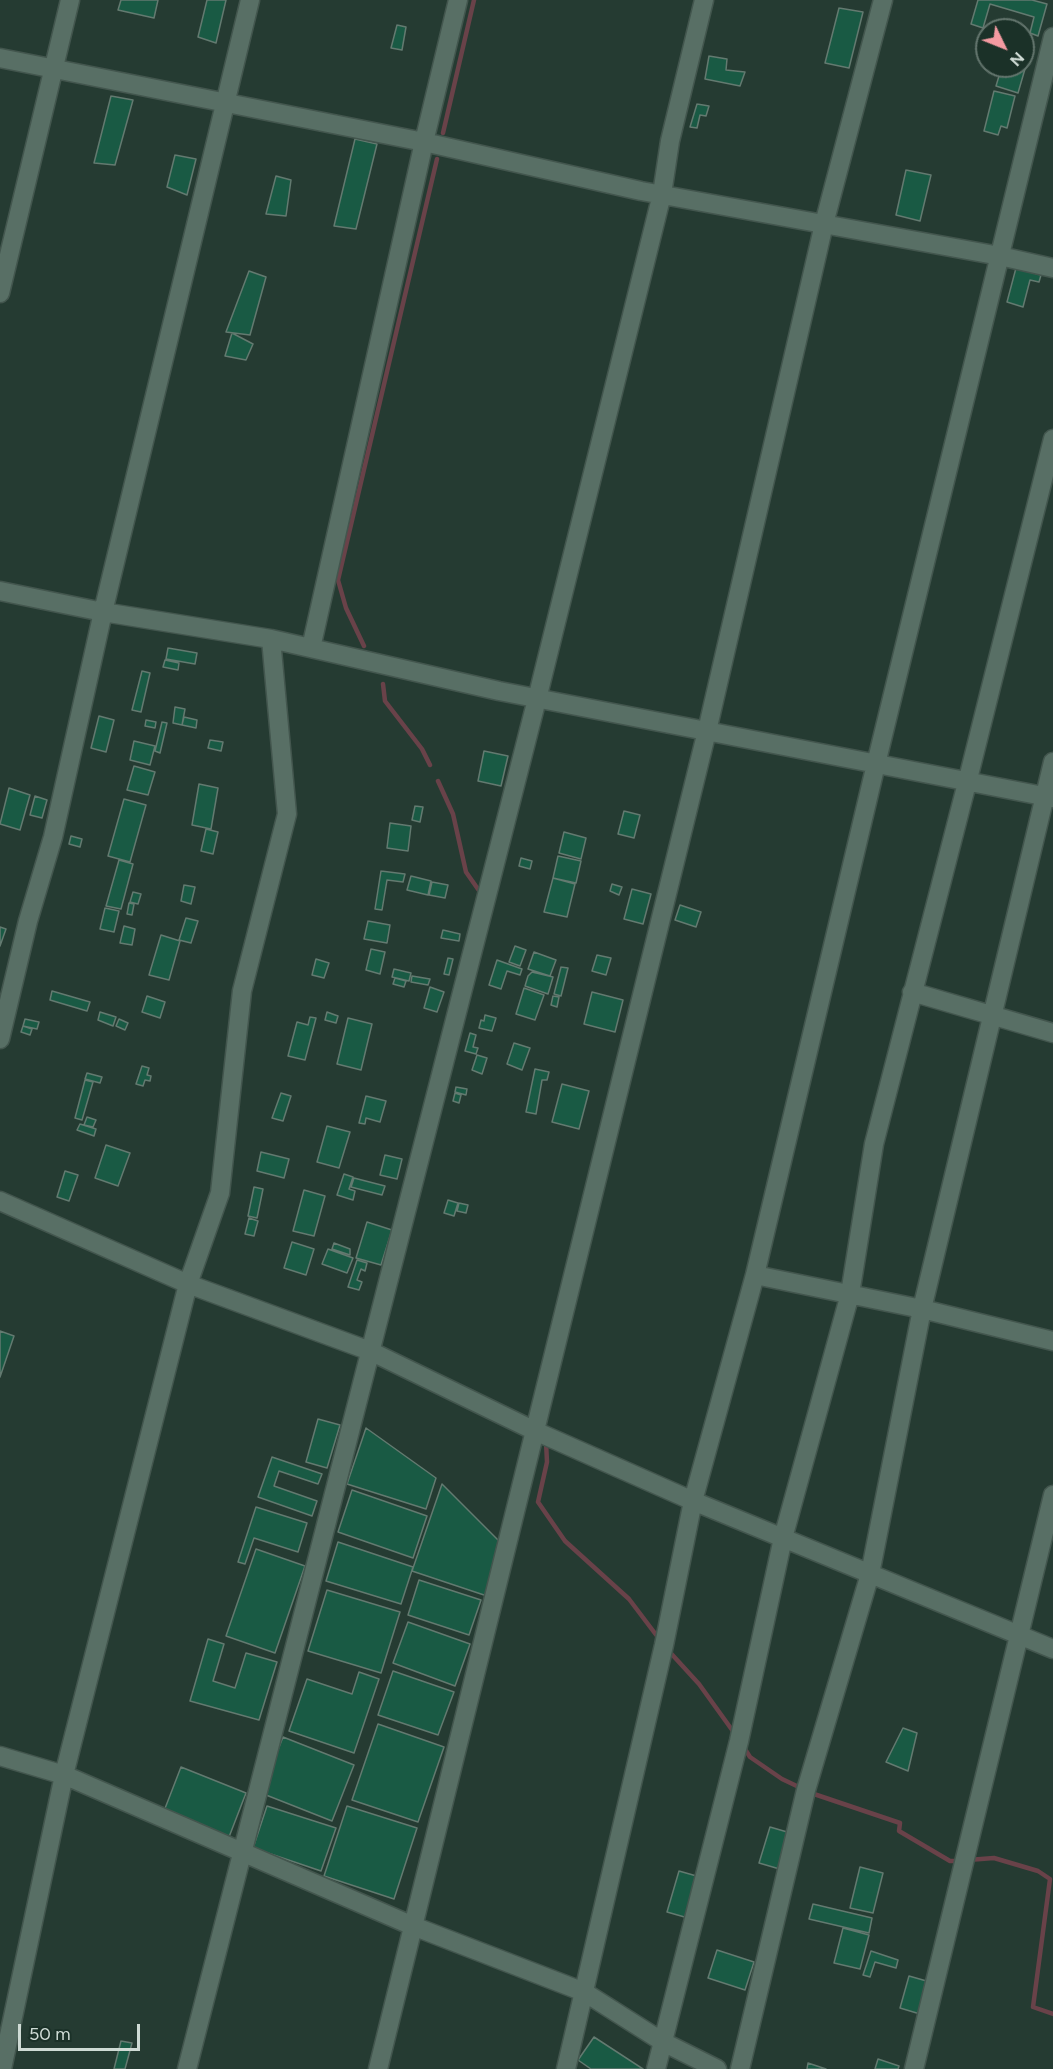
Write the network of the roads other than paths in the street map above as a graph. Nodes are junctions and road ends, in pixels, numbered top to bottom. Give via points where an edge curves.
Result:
1 (70, 0) edge
2 (250, 0) edge
3 (458, 0) edge
4 (704, 0) edge
5 (883, 0) edge
6 (1053, 38) edge
7 (0, 58) edge
8 (54, 68) junction
9 (225, 104) junction
10 (423, 142) junction
11 (662, 194) junction
12 (824, 224) junction
13 (1000, 256) junction
14 (1053, 268) edge
15 (0, 292) edge
16 (1053, 439) edge
17 (0, 591) edge
18 (103, 612) junction
19 (271, 639) junction
20 (311, 648) junction
21 (537, 699) junction
22 (707, 731) junction
23 (1053, 762) edge
24 (876, 764) junction
25 (967, 783) junction
26 (1049, 797) edge
27 (912, 992) junction
28 (992, 1017) junction
29 (1053, 1033) edge
30 (0, 1039) edge
31 (0, 1201) edge
32 (756, 1275) junction
33 (188, 1284) junction
34 (850, 1294) junction
35 (922, 1309) junction
36 (1053, 1341) edge
37 (370, 1351) junction
38 (535, 1431) junction
39 (1053, 1496) edge
40 (693, 1501) junction
41 (783, 1538) junction
42 (870, 1574) junction
43 (1019, 1635) junction
44 (1053, 1649) edge
45 (0, 1756) edge
46 (64, 1775) junction
47 (242, 1853) junction
48 (413, 1926) junction
49 (584, 1992) junction
50 (663, 2042) junction
51 (2, 2069) edge
52 (187, 2069) edge
53 (378, 2069) edge
54 (566, 2069) edge
55 (656, 2069) edge
56 (717, 2069) edge
57 (740, 2069) edge
58 (914, 2069) edge

1 - 8 street
2 - 9 street
3 - 10 street
4 - 11 street via 670,141
5 - 12 street
6 - 13 street
7 - 8 street
8 - 9 street
8 - 15 street
9 - 10 street
9 - 18 street
10 - 11 street
10 - 20 street
11 - 12 street
11 - 21 street
12 - 13 street
12 - 22 street
13 - 14 street
13 - 24 street
16 - 25 street
17 - 18 street
18 - 19 street
18 - 30 street via 53,837
19 - 20 street
19 - 33 street via 287,814 242,992 220,1194
20 - 21 street
21 - 22 street
21 - 37 street
22 - 24 street
22 - 38 street
23 - 26 street
24 - 25 street
24 - 32 street
25 - 26 street
25 - 27 street
26 - 28 street
27 - 28 street
27 - 34 street via 874,1144
28 - 29 street
28 - 35 street
31 - 33 street
32 - 34 street
32 - 40 street
33 - 37 street
33 - 46 street
34 - 35 street
34 - 41 street
35 - 36 street
35 - 42 street
37 - 38 street
37 - 47 street
38 - 40 street
38 - 48 street
39 - 43 street
40 - 41 street
40 - 49 street
41 - 42 street
41 - 50 street via 739,1741
42 - 43 street
42 - 57 street via 806,1791
43 - 44 street
43 - 58 street
45 - 46 street
46 - 47 street
46 - 51 street
47 - 48 street
47 - 52 street
48 - 49 street
48 - 53 street
49 - 50 street
49 - 54 street
50 - 55 street
50 - 56 street

